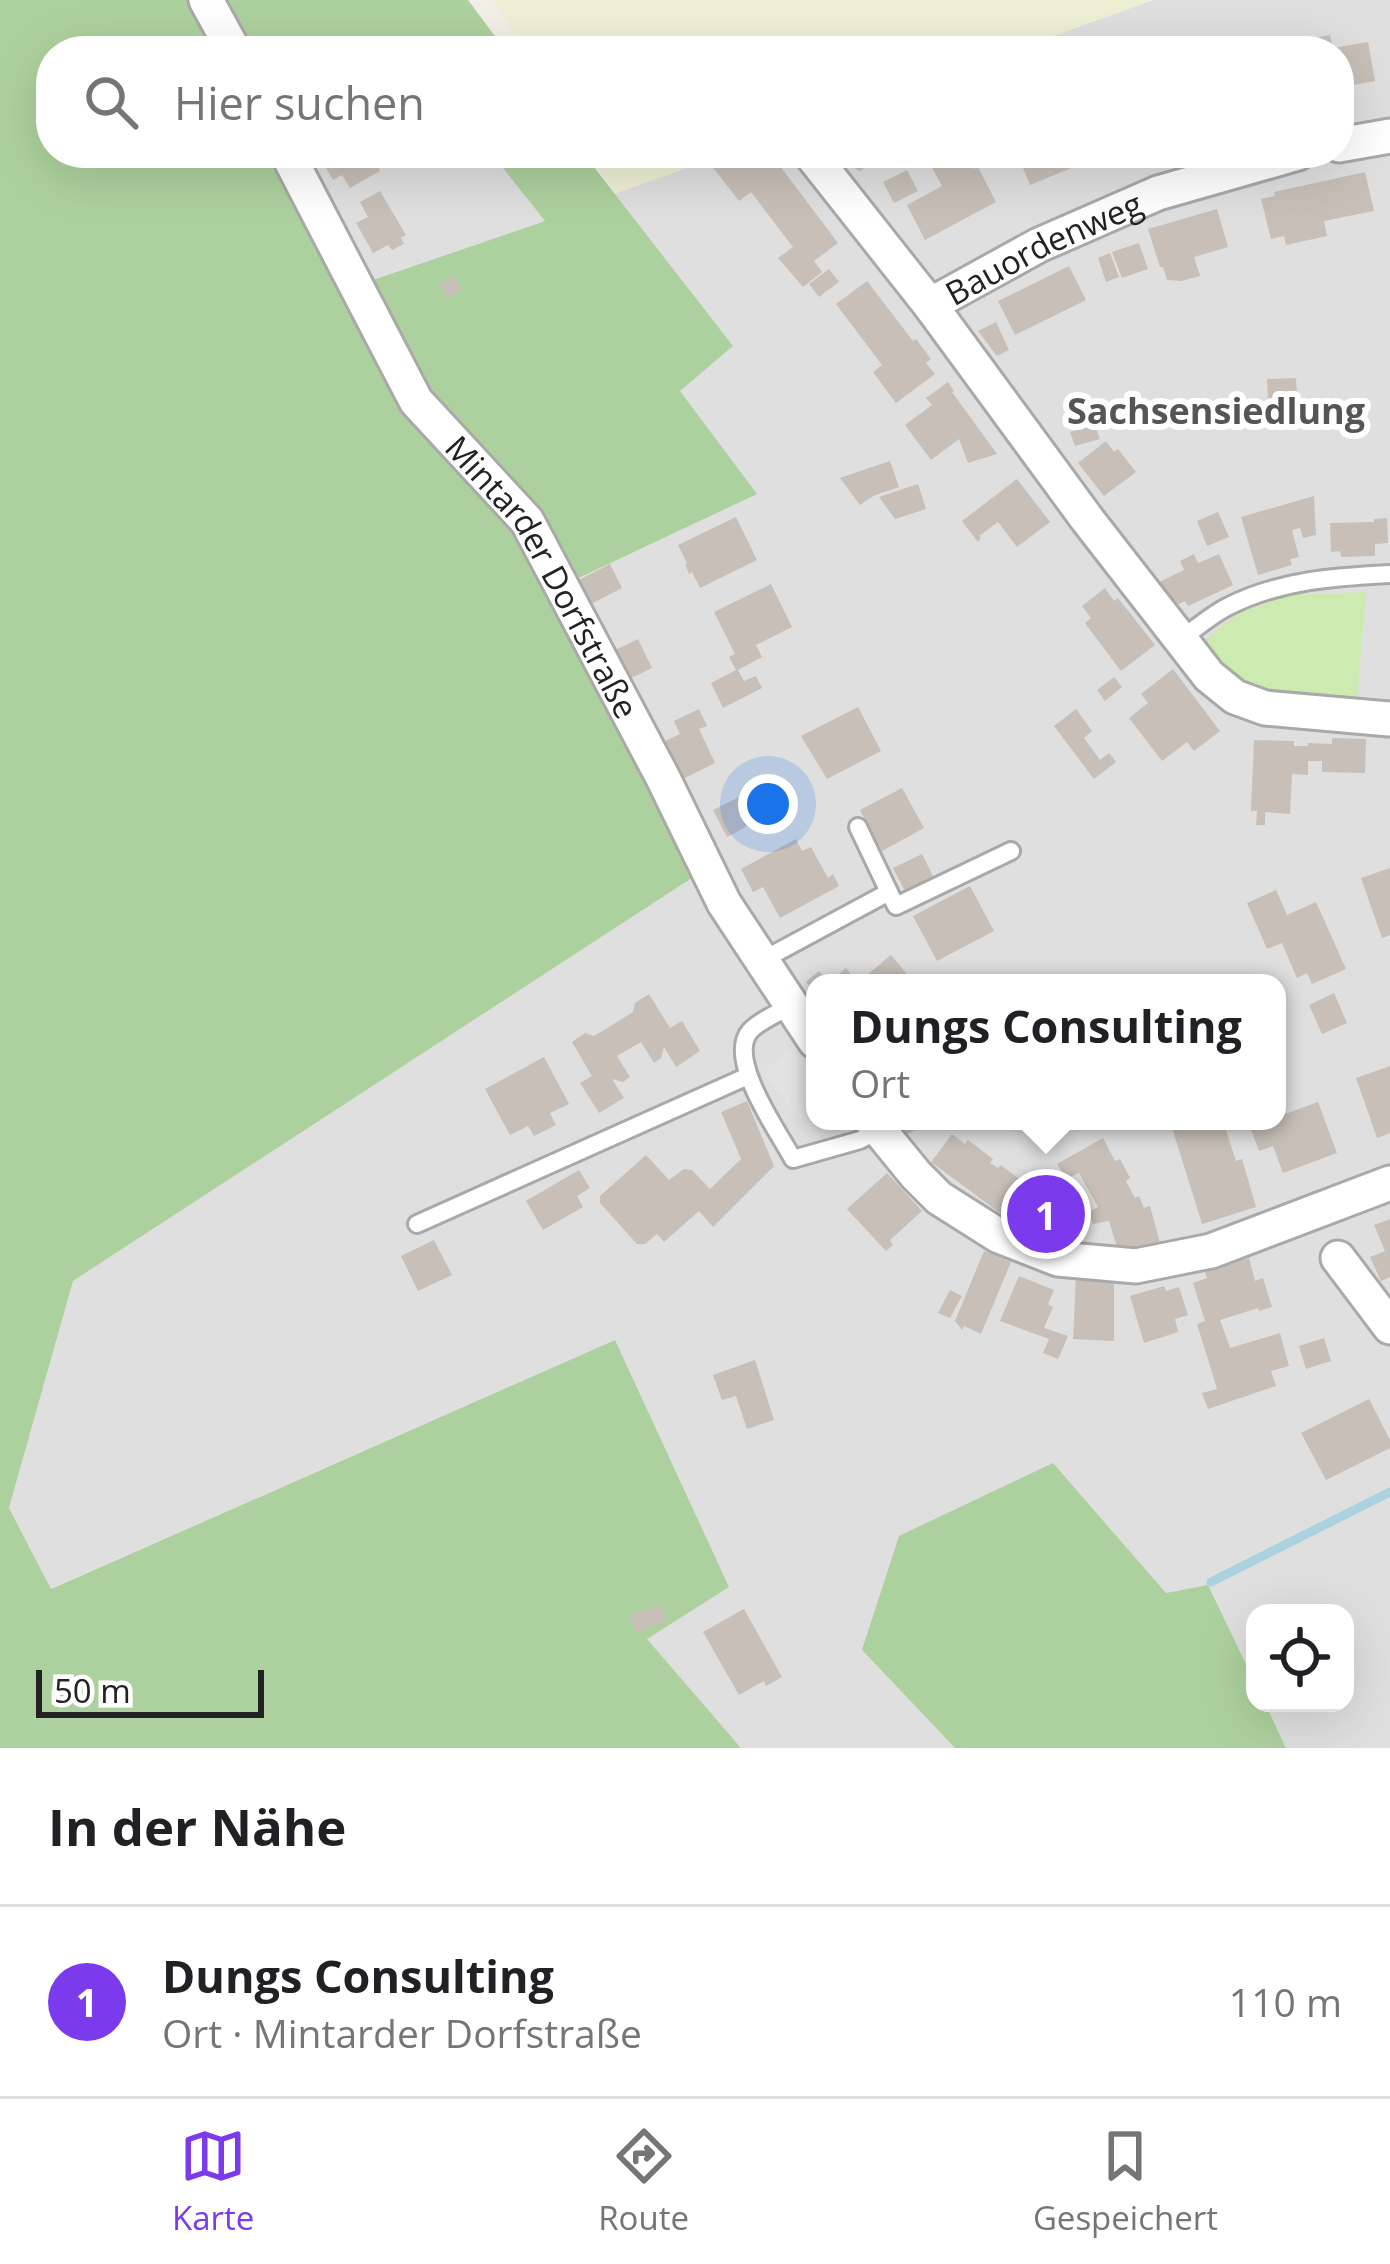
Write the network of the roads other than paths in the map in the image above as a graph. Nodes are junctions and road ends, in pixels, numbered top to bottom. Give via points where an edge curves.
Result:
1 (206, 0) edge
2 (226, 36) edge
3 (1390, 136) edge
4 (1354, 142) edge
5 (295, 168) edge
6 (822, 168) edge
7 (1246, 168) edge
8 (930, 305) junction
9 (1390, 574) edge
10 (1181, 639) junction
11 (1390, 710) edge
12 (1389, 720) edge
13 (858, 827) dead end
14 (1011, 850) dead end
15 (889, 892) junction
16 (761, 962) junction
17 (790, 1006) junction
18 (806, 1028) edge
19 (748, 1076) junction
20 (869, 1130) edge
21 (880, 1130) edge
22 (1390, 1183) edge
23 (417, 1224) dead end
24 (1338, 1258) dead end
25 (1390, 1327) edge

1 - 2 street
3 - 4 street
5 - 16 street, Mintarder Dorfstraße via 416,401 527,521
6 - 8 street, Bauordenweg
7 - 8 street, Bauordenweg via 1158,193
8 - 10 street, Bauordenweg
9 - 10 lane via 1278,586 1226,607
10 - 12 street via 1235,697 1265,708
11 - 12 street
13 - 15 lane
14 - 15 lane via 896,906
15 - 16 lane
16 - 17 street, Mintarder Dorfstraße
17 - 18 street, Mintarder Dorfstraße
17 - 19 lane via 749,1032 741,1052
19 - 20 lane via 793,1159
19 - 23 lane
21 - 22 street via 968,1219 1058,1259 1136,1266 1211,1251
24 - 25 street

